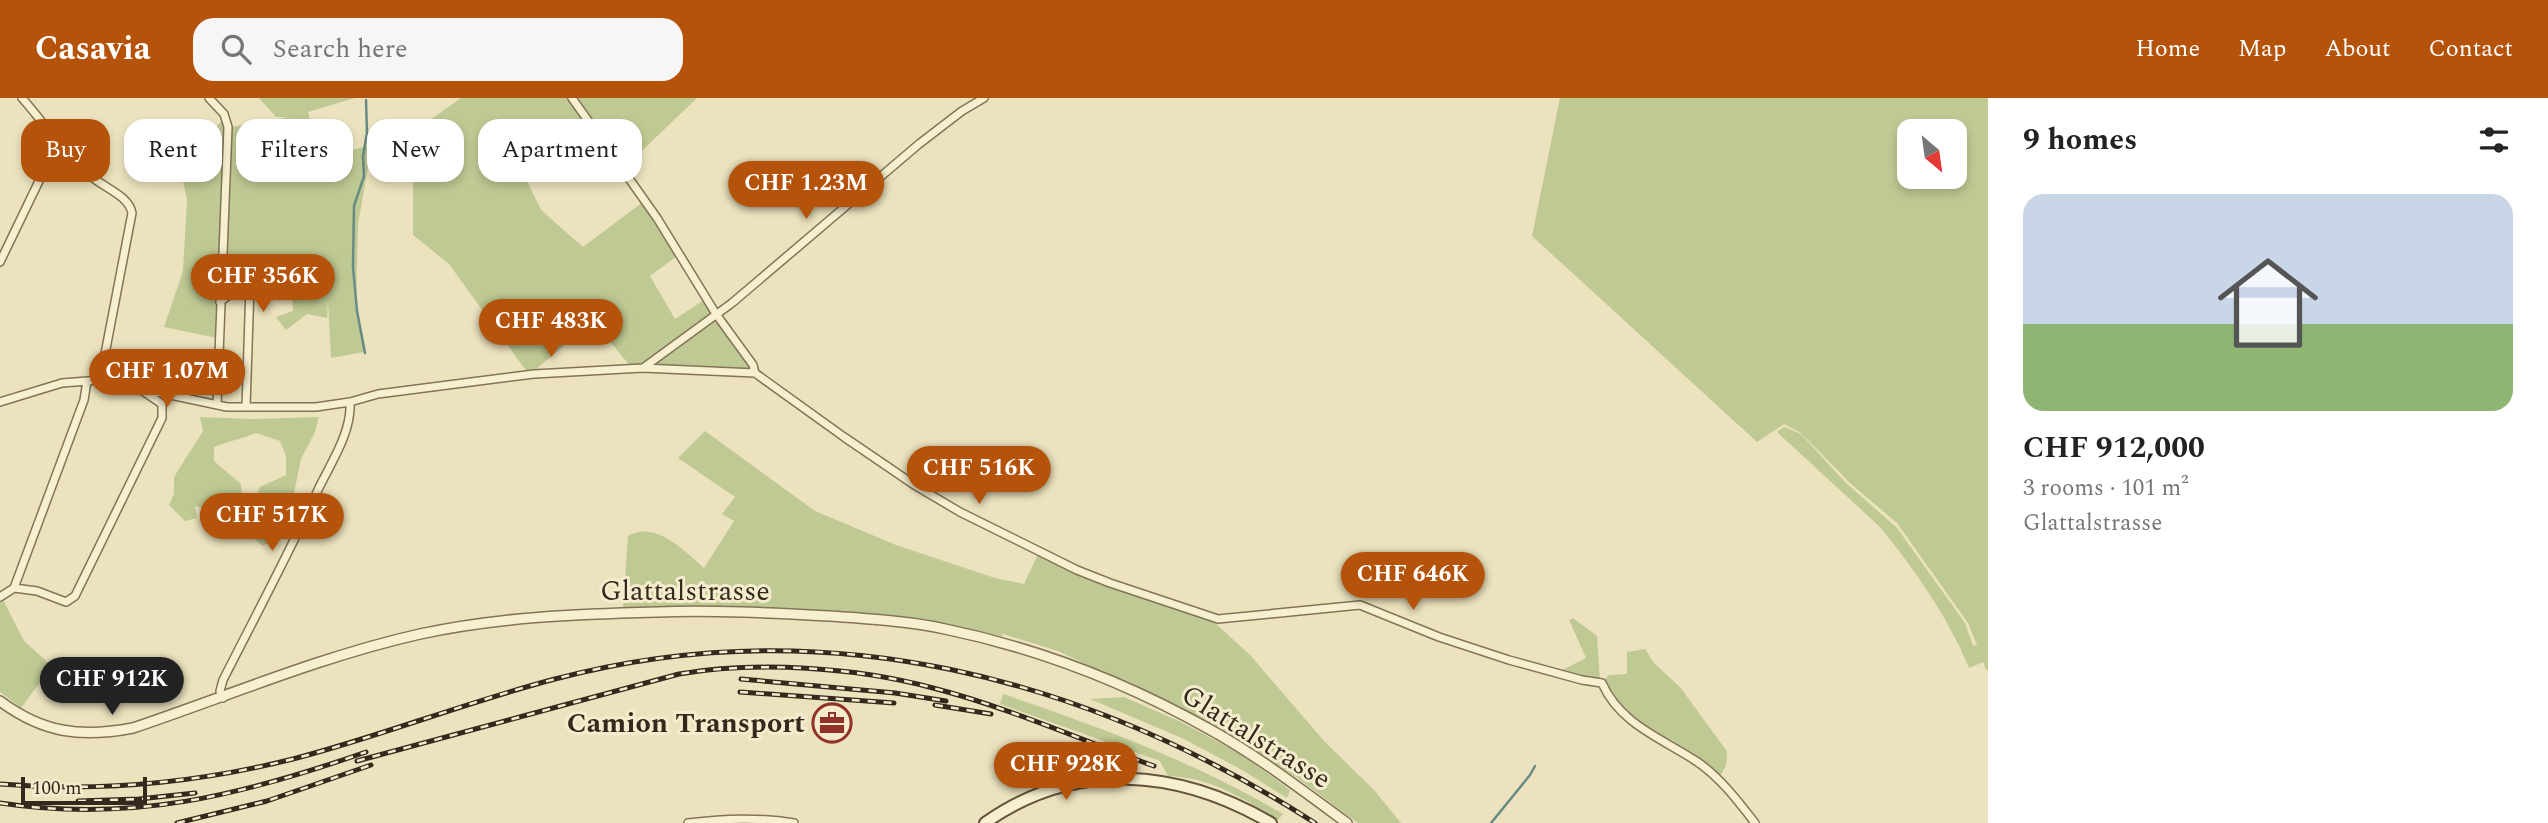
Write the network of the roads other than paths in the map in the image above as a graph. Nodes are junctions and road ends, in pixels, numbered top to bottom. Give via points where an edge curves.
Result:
1 (22, 98) edge
2 (209, 98) edge
3 (572, 98) edge
4 (984, 98) edge
5 (39, 119) edge
6 (39, 182) edge
7 (98, 182) edge
8 (0, 262) edge
9 (220, 302) junction
10 (716, 314) junction
11 (643, 368) junction
12 (755, 373) junction
13 (100, 380) junction
14 (88, 381) junction
15 (141, 390) junction
16 (0, 402) edge
17 (350, 402) junction
18 (217, 405) junction
19 (246, 407) junction
20 (14, 588) junction
21 (0, 597) edge
22 (223, 698) junction
23 (0, 701) edge
24 (688, 823) edge
25 (794, 823) edge
26 (985, 823) edge
27 (1271, 823) edge
28 (1347, 823) edge
29 (1755, 823) edge

1 - 5 street
2 - 9 street via 224,114 228,132
3 - 10 street via 657,218
4 - 10 street via 919,144
6 - 8 street
7 - 13 street via 127,201 132,213
9 - 18 street
9 - 19 street via 239,287 250,286
10 - 11 street
10 - 12 street
11 - 12 street
11 - 17 street via 522,376 378,394
12 - 29 street via 916,486 1077,570 1218,619 1360,605 1508,660 1602,683 1625,716 1698,762
13 - 14 street
13 - 15 street
14 - 16 street
14 - 20 street
15 - 18 street
15 - 20 street via 162,404 162,418 75,596 66,602
17 - 19 street
17 - 22 street via 351,417 342,438 223,680
18 - 19 street
20 - 21 street
22 - 23 street, Glattalstrasse via 133,729 87,734 37,723
22 - 28 street, Glattalstrasse via 360,649 473,625 540,617 696,611 875,619 1006,643 1139,694 1249,752
24 - 25 street via 734,818
26 - 27 main road via 1056,789 1122,778 1191,787

